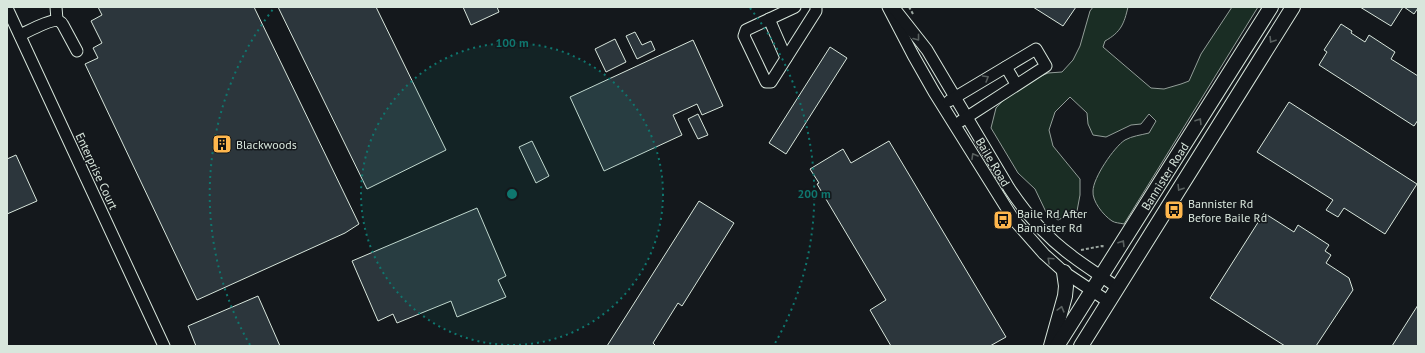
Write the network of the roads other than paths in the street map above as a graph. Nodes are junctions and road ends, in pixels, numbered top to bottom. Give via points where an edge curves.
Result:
1 (56, 7) edge
2 (795, 7) edge
3 (816, 7) edge
4 (888, 7) edge
5 (893, 7) edge
6 (1271, 7) edge
7 (1293, 7) edge
8 (7, 8) edge
9 (769, 19) junction
10 (57, 20) junction
11 (20, 35) junction
12 (77, 51) dead end
13 (786, 58) junction
14 (1006, 67) junction
15 (1016, 84) junction
16 (955, 97) junction
17 (943, 105) junction
18 (967, 117) junction
19 (956, 124) junction
20 (1064, 272) junction
21 (1101, 276) junction
22 (1118, 288) junction
23 (1093, 292) junction
24 (1109, 302) junction
25 (164, 346) edge
26 (1051, 346) edge
27 (1058, 346) edge
28 (1081, 346) edge

1 - 10 street
2 - 9 street
3 - 13 street via 816,11
4 - 17 street, Baile Road
5 -> 16 street, Baile Road via 927,50
21 -> 6 main road, Bannister Road
7 -> 22 main road, Bannister Road
8 - 11 street, Enterprise Court
9 - 13 street
9 - 13 street via 744,33 766,82 771,82
10 - 11 street
10 - 12 street via 63,25
11 - 25 street, Enterprise Court
14 - 15 street
14 - 15 street via 1036,49 1046,66
16 -> 14 street
15 - 18 street
16 - 17 street
16 - 18 street, Baile Road
17 - 19 street, Baile Road
18 - 19 street
18 - 21 street, Baile Road via 1023,209 1061,248
20 -> 19 street, Baile Road via 1014,220
20 - 23 street, Baile Road
26 -> 20 main road via 1065,296
21 - 22 street, Baile Road
21 - 23 main road, Bannister Road
22 - 24 main road, Bannister Road
23 - 24 street, Baile Road
23 - 27 main road, Bannister Road
24 - 28 main road, Bannister Road

